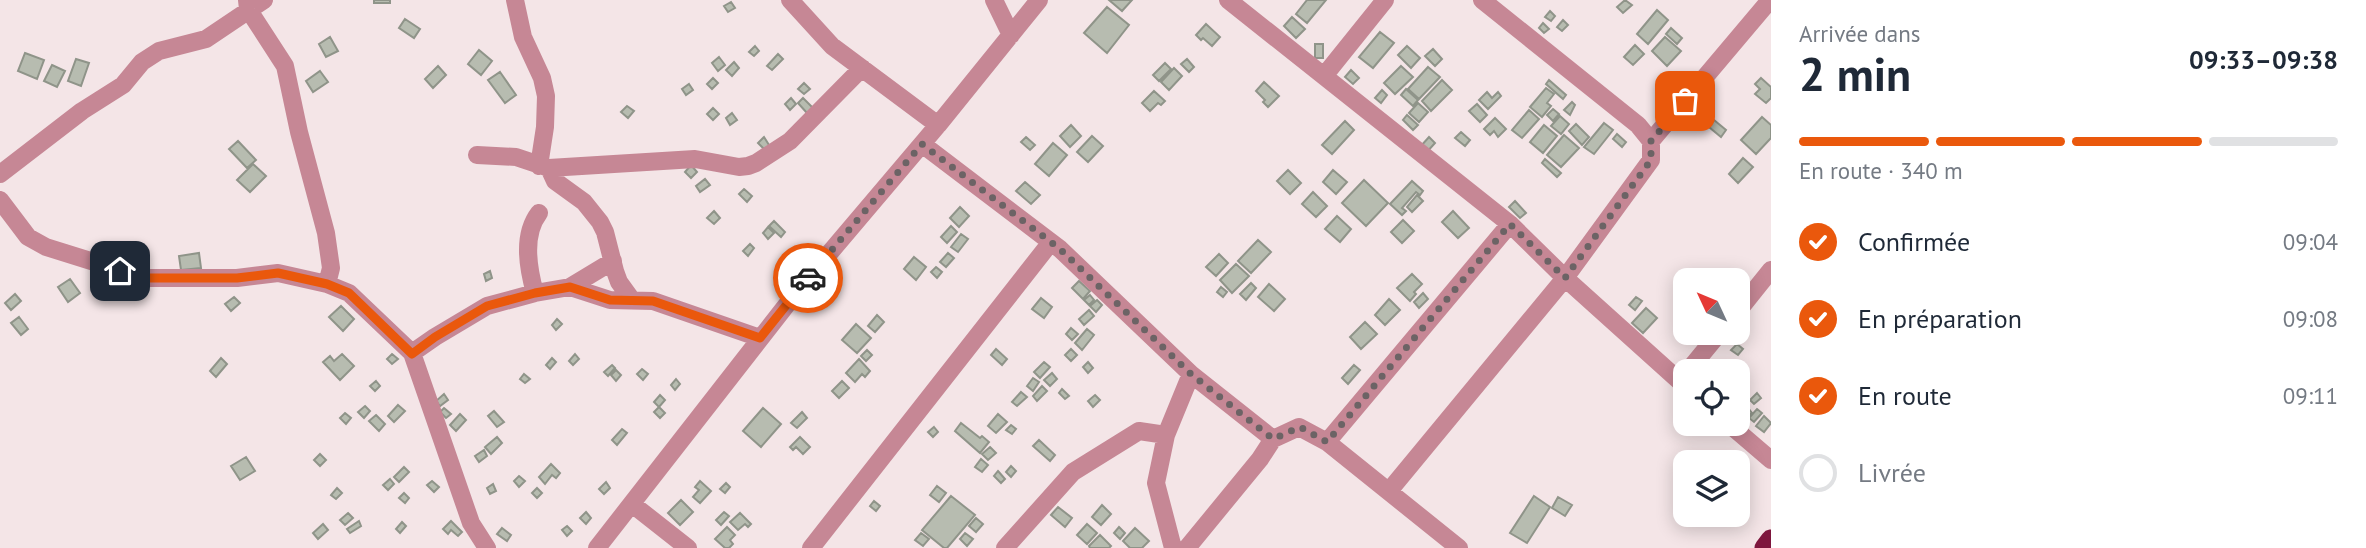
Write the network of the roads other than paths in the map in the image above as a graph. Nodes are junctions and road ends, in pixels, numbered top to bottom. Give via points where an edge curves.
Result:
1 (264, 0) edge
2 (515, 0) edge
3 (790, 0) edge
4 (994, 0) edge
5 (1039, 0) edge
6 (1228, 0) edge
7 (1385, 0) edge
8 (1482, 0) edge
9 (1770, 0) edge
10 (247, 5) edge
11 (1011, 35) junction
12 (862, 68) junction
13 (1324, 76) junction
14 (938, 125) junction
15 (1651, 141) junction
16 (922, 144) junction
17 (477, 155) dead end
18 (544, 167) junction
19 (0, 174) edge
20 (0, 200) edge
21 (539, 213) dead end
22 (1510, 224) junction
23 (1051, 242) junction
24 (613, 261) junction
25 (1771, 270) edge
26 (1565, 278) junction
27 (327, 284) junction
28 (570, 287) junction
29 (535, 293) junction
30 (1750, 296) edge
31 (632, 300) junction
32 (760, 338) junction
33 (1710, 345) edge
34 (412, 354) junction
35 (1699, 359) edge
36 (1673, 368) edge
37 (1191, 374) junction
38 (1166, 435) junction
39 (1743, 436) edge
40 (1273, 439) junction
41 (1327, 442) junction
42 (1771, 460) edge
43 (1390, 491) junction
44 (632, 505) junction
45 (1771, 540) edge
46 (1186, 547) edge
47 (487, 548) edge
48 (597, 548) edge
49 (688, 548) edge
50 (811, 548) edge
51 (1005, 548) edge
52 (1459, 548) edge
53 (1765, 548) edge

1 - 10 street
2 - 18 street via 523,37 545,88
3 - 12 street via 832,46
4 - 11 street
5 - 11 street
6 - 13 street
7 - 13 street
8 - 15 street via 1638,125
9 - 15 street
10 - 19 street via 206,38 159,51 142,62 123,85
10 - 27 street via 285,66 326,233 331,268
11 - 14 street
12 - 14 street
12 - 18 street via 790,141 756,163 739,167 695,159
13 - 22 street
14 - 16 street
15 - 26 street via 1651,160
16 - 23 street
16 - 32 street
17 - 18 street via 516,158
18 - 24 street via 600,222
20 - 27 street via 37,242 145,278 278,273
21 - 29 street via 531,228 528,264
22 - 26 street
22 - 41 street
23 - 37 street
23 - 50 street
24 - 28 street
24 - 31 street via 619,282
25 - 30 street
26 - 36 street
26 - 43 street
27 - 34 street via 349,293
28 - 29 street
28 - 31 street via 610,300
29 - 34 street via 487,306
31 - 32 street via 653,301
32 - 44 street
33 - 35 street
34 - 47 street via 471,523
37 - 38 street
37 - 40 street
38 - 46 street via 1156,483
38 - 51 street via 1139,431 1073,472
39 - 42 street
40 - 41 street via 1300,427
40 - 46 street
41 - 43 street
43 - 52 street
44 - 48 street
44 - 49 street
45 - 53 highway

